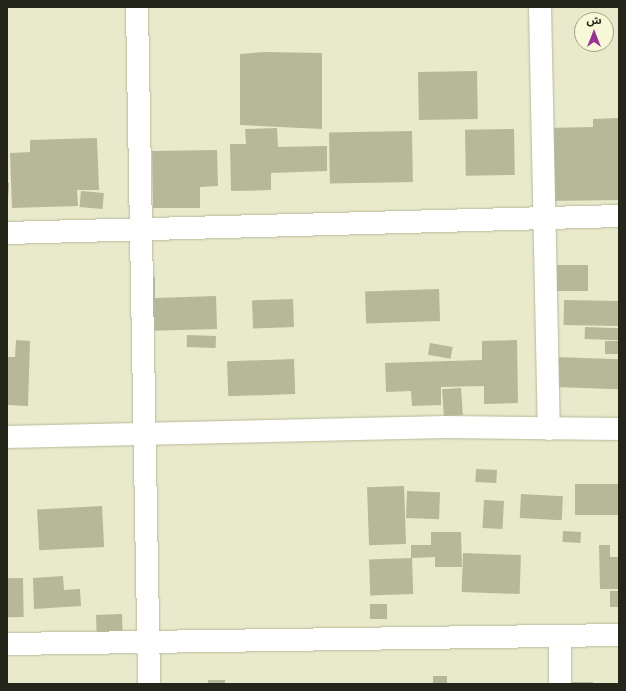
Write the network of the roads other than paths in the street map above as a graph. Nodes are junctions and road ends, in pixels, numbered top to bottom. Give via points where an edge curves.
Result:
1 (137, 7) edge
2 (540, 7) edge
3 (619, 216) edge
4 (545, 219) junction
5 (142, 231) junction
6 (7, 233) edge
7 (549, 429) junction
8 (619, 429) edge
9 (147, 434) junction
10 (7, 437) edge
11 (619, 635) edge
12 (560, 637) junction
13 (148, 642) junction
14 (7, 644) edge
15 (149, 684) edge
16 (560, 684) edge

1 - 5 street
2 - 4 street
3 - 4 street
4 - 5 street
4 - 7 street
5 - 6 street
5 - 9 street
7 - 8 street
7 - 9 street via 446,427
9 - 10 street
9 - 13 street
11 - 12 street
12 - 13 street
12 - 16 street
13 - 14 street
13 - 15 street

